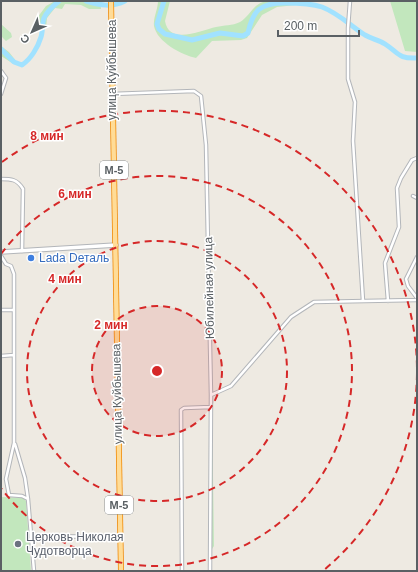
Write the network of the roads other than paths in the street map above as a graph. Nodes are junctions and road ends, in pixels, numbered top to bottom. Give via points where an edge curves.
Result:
1 (111, 1) edge
2 (350, 1) edge
3 (1, 71) edge
4 (1, 94) edge
5 (112, 94) junction
6 (417, 158) edge
7 (1, 179) edge
8 (413, 196) dead end
9 (417, 198) edge
10 (116, 245) junction
11 (22, 251) junction
12 (1, 252) edge
13 (1, 256) edge
14 (417, 257) edge
15 (417, 299) edge
16 (364, 301) junction
17 (388, 301) junction
18 (1, 310) edge
19 (14, 310) junction
20 (14, 355) junction
21 (1, 356) edge
22 (211, 395) junction
23 (211, 407) junction
24 (14, 443) junction
25 (28, 499) junction
26 (32, 536) junction
27 (120, 536) junction
28 (34, 571) edge
29 (121, 571) edge
30 (182, 571) edge
31 (210, 571) edge

1 - 5 highway, улица Куйбышева / М-5
2 - 16 street via 348,79 355,102 353,141
3 - 4 street via 6,78
5 - 10 highway, улица Куйбышева / М-5
5 - 22 street, Юбилейная улица via 194,91 201,96 206,145
6 - 17 street via 412,160 397,188 399,227 385,262
7 - 11 street via 13,179 23,189
8 - 9 street
10 - 11 street
10 - 27 highway, улица Куйбышева / М-5
11 - 12 street
13 - 19 street via 13,270
14 - 15 street via 406,279
15 - 17 street
16 - 17 street
16 - 22 street via 314,302 300,310 277,331 231,386
18 - 19 street
19 - 20 street
20 - 21 street
20 - 24 street
22 - 23 street, Юбилейная улица
23 - 30 street via 181,410
23 - 31 street, Юбилейная улица
24 - 25 street via 25,478
24 - 25 street via 6,479 9,495
25 - 26 street
26 - 27 street
26 - 28 street
27 - 29 highway, улица Куйбышева / М-5

